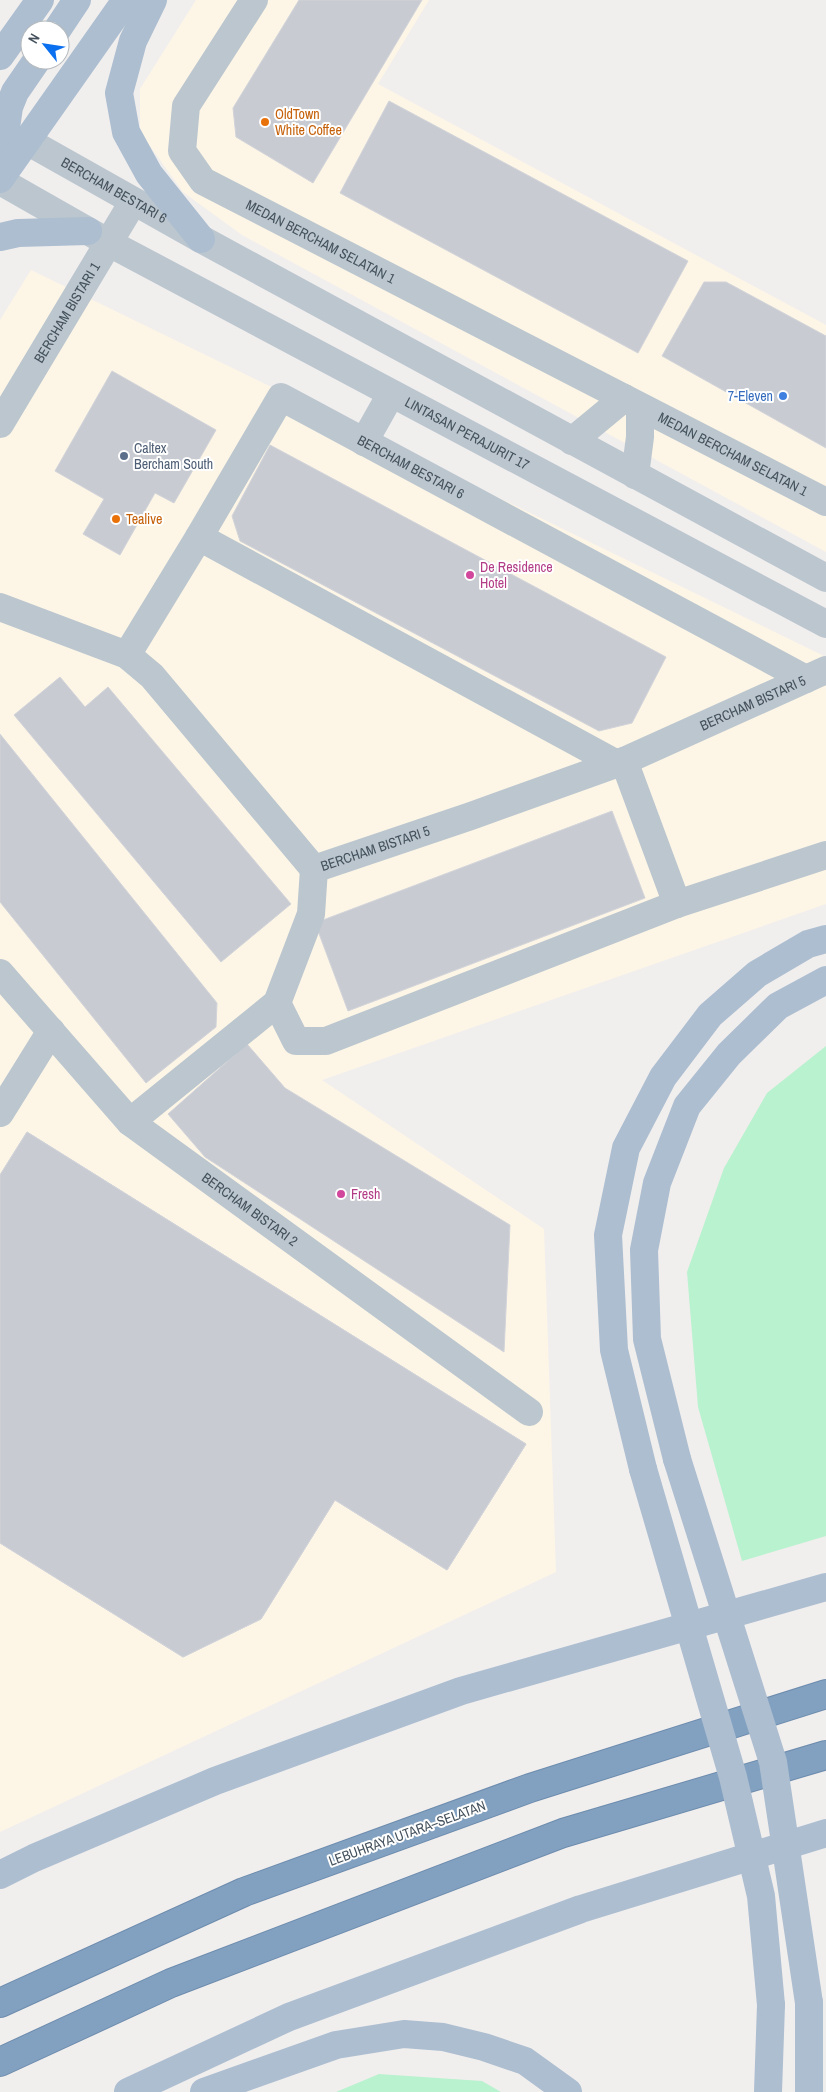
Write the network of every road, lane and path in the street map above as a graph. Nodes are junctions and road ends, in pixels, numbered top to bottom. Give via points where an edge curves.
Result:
1 (40, 0) edge
2 (76, 0) edge
3 (126, 0) edge
4 (153, 0) edge
5 (254, 0) edge
6 (63, 20) edge
7 (0, 56) edge
8 (30, 70) edge
9 (27, 141) junction
10 (0, 168) edge
11 (133, 202) junction
12 (0, 237) edge
13 (98, 237) junction
14 (201, 239) junction
15 (391, 394) junction
16 (632, 402) junction
17 (0, 424) edge
18 (572, 441) junction
19 (364, 442) junction
20 (635, 475) junction
21 (826, 502) edge
22 (199, 537) junction
23 (826, 578) edge
24 (0, 607) edge
25 (826, 624) edge
26 (127, 655) junction
27 (816, 675) edge
28 (621, 762) junction
29 (826, 855) edge
30 (314, 869) junction
31 (676, 904) junction
32 (826, 939) edge
33 (0, 973) edge
34 (826, 980) edge
35 (277, 1003) junction
36 (51, 1031) junction
37 (0, 1112) edge
38 (130, 1122) junction
39 (529, 1412) dead end
40 (826, 1587) edge
41 (826, 1694) edge
42 (826, 1754) edge
43 (826, 1833) edge
44 (0, 1875) edge
45 (0, 2003) edge
46 (0, 2062) edge
47 (128, 2092) edge
48 (204, 2092) edge
49 (568, 2092) edge
50 (768, 2092) edge
51 (809, 2092) edge

1 - 7 main road
2 - 6 main road
3 - 9 main road
4 - 14 main road via 133,41 119,93 126,132 149,174
5 - 16 street, MEDAN BERCHAM SELATAN 1 via 186,106 182,151 203,181
8 - 10 main road via 9,107
9 - 10 main road
9 - 11 street, BERCHAM BESTARI 6
10 - 13 street
11 - 13 street, BERCHAM BISTARI 1
11 - 14 street, BERCHAM BESTARI 6
12 - 13 main road via 18,233
13 - 15 street, LINTASAN PERAJURIT 17
13 - 17 street, BERCHAM BISTARI 1
14 - 18 street
15 - 19 street
15 - 25 street, LINTASAN PERAJURIT 17
16 - 18 street
16 - 20 street, MEDAN BERCHAM SELATAN 1 via 640,437
16 - 21 street, MEDAN BERCHAM SELATAN 1
18 - 20 street
19 - 22 street, BERCHAM BESTARI 6 via 281,397
19 - 27 street, BERCHAM BESTARI 6
20 - 23 street
22 - 26 street, BERCHAM BESTARI 6
22 - 28 street
24 - 26 street, BERCHAM BISTARI 5
26 - 30 street, BERCHAM BISTARI 5 via 152,676
27 - 28 street, BERCHAM BISTARI 5
28 - 30 street, BERCHAM BISTARI 5
28 - 31 street
29 - 31 street
30 - 35 street via 311,914
31 - 35 street via 326,1041 296,1042
32 - 50 main road, bridge via 808,944 757,974 710,1015 663,1077 626,1148 608,1235 614,1350 643,1469 737,1795 761,1896 771,2005
33 - 36 street, BERCHAM BISTARI 2
34 - 51 main road, bridge via 778,1006 728,1054 687,1106 657,1183 644,1250 647,1339 677,1459 773,1762 809,2003
35 - 38 street
36 - 37 street
36 - 38 street, BERCHAM BISTARI 2
38 - 39 street, BERCHAM BISTARI 2
40 - 44 main road via 461,1691 215,1781
41 - 45 highway, LEBUHRAYA UTARA–SELATAN via 530,1788 244,1892
42 - 46 highway via 563,1833 171,1983
43 - 47 main road via 581,1909 289,2017
48 - 49 main road via 336,2045 404,2034 443,2037 525,2060

